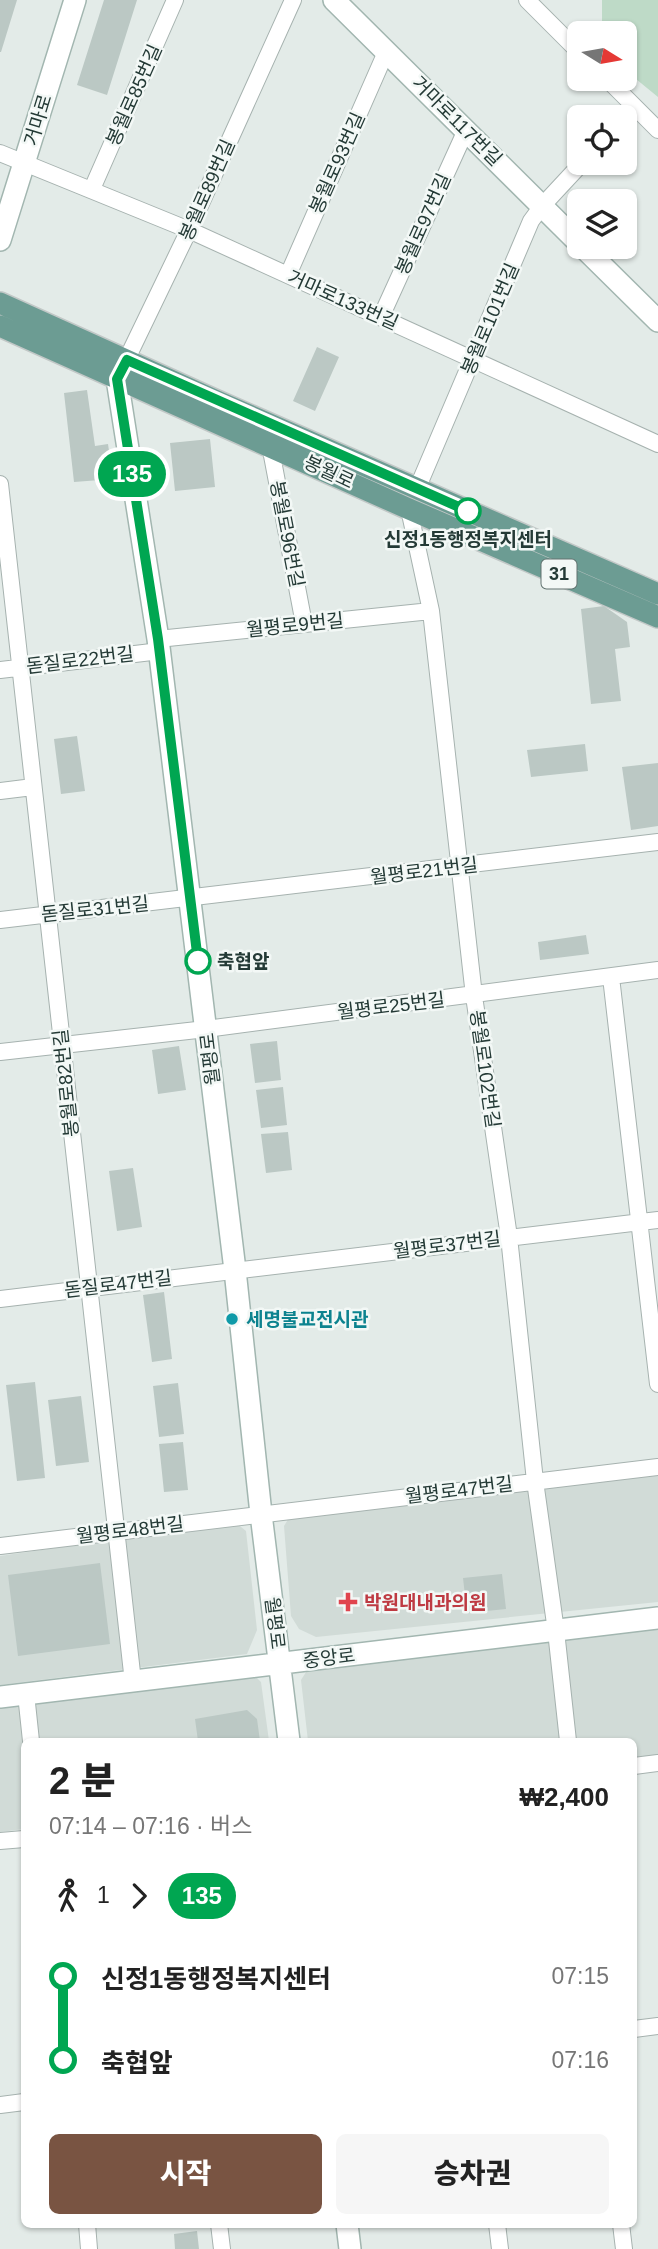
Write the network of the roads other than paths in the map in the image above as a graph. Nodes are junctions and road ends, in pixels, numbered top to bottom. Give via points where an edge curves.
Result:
1 (75, 0) edge
2 (175, 0) edge
3 (293, 0) edge
4 (334, 0) edge
5 (527, 0) edge
6 (567, 40) edge
7 (386, 52) junction
8 (637, 117) edge
9 (658, 130) edge
10 (466, 131) junction
11 (0, 153) edge
12 (25, 164) junction
13 (571, 175) edge
14 (92, 189) junction
15 (542, 206) junction
16 (189, 230) junction
17 (567, 231) edge
18 (0, 240) edge
19 (595, 259) edge
20 (288, 275) junction
21 (0, 303) edge
22 (381, 317) junction
23 (658, 321) edge
24 (0, 326) edge
25 (473, 359) junction
26 (122, 370) junction
27 (658, 444) edge
28 (270, 445) junction
29 (0, 484) edge
30 (417, 489) junction
31 (409, 509) junction
32 (468, 511) junction
33 (461, 531) junction
34 (658, 594) edge
35 (432, 611) junction
36 (658, 617) edge
37 (304, 624) junction
38 (159, 645) junction
39 (20, 667) junction
40 (0, 670) edge
41 (33, 787) junction
42 (0, 790) edge
43 (658, 842) edge
44 (462, 866) junction
45 (190, 898) junction
46 (48, 914) junction
47 (0, 920) edge
48 (658, 970) edge
49 (611, 976) junction
50 (474, 996) junction
51 (206, 1029) junction
52 (62, 1045) junction
53 (0, 1052) edge
54 (658, 1220) edge
55 (639, 1222) junction
56 (509, 1237) junction
57 (235, 1270) junction
58 (89, 1288) junction
59 (0, 1299) edge
60 (658, 1384) edge
61 (658, 1467) edge
62 (535, 1481) junction
63 (261, 1514) junction
64 (116, 1532) junction
65 (0, 1546) edge
66 (658, 1618) edge
67 (556, 1631) junction
68 (280, 1664) junction
69 (133, 1682) junction
70 (26, 1694) junction
71 (0, 1697) edge
72 (31, 1738) edge
73 (289, 1738) edge
74 (568, 1738) edge
75 (658, 1763) edge
76 (637, 1766) edge
77 (21, 1839) edge
78 (0, 1842) edge
79 (658, 2026) edge
80 (637, 2029) edge
81 (21, 2102) edge
82 (0, 2105) edge
83 (86, 2228) edge
84 (219, 2228) edge
85 (347, 2228) edge
86 (497, 2228) edge
87 (621, 2228) edge
88 (89, 2249) edge
89 (222, 2249) edge
90 (350, 2249) edge
91 (500, 2249) edge
92 (624, 2249) edge

1 - 12 main road, 거마로
2 - 14 street, 봉월로85번길
3 - 16 street, 봉월로89번길
4 - 7 main road, 거마로117번길
5 - 6 street
7 - 10 main road, 거마로117번길
7 - 20 street, 봉월로93번길
8 - 9 street
10 - 15 main road, 거마로117번길
10 - 22 street, 봉월로97번길
11 - 12 street, 거마로133번길
12 - 14 street, 거마로133번길
12 - 18 main road, 거마로
13 - 15 street, 봉월로101번길
14 - 16 street, 거마로133번길
15 - 17 main road, 거마로117번길
15 - 25 street, 봉월로101번길 via 531,220
16 - 20 street, 거마로133번길
16 - 26 street, 봉월로89번길
19 - 23 main road
20 - 22 street, 거마로133번길
21 - 26 main road
22 - 25 street, 거마로133번길
24 - 26 main road, 봉월로 / 31
25 - 27 street, 거마로133번길
25 - 30 street, 봉월로101번길
26 - 28 main road, 봉월로 / 31
26 - 30 main road
26 - 38 main road, 월평로
28 - 31 main road, 봉월로 / 31
28 - 37 street, 봉월로96번길
29 - 39 street, 봉월로82번길
30 - 32 main road
31 - 33 main road, 봉월로 / 31
31 - 35 street, 봉월로102번길
32 - 33 main road via 434,500 422,503 428,514
32 - 34 main road
33 - 36 main road, 봉월로 / 31
35 - 37 street, 월평로9번길
35 - 44 street, 봉월로102번길
37 - 38 street, 월평로9번길
38 - 39 street, 돋질로22번길
38 - 45 main road, 월평로
39 - 40 street, 돋질로22번길
39 - 41 street, 봉월로82번길
41 - 42 street
41 - 46 street, 봉월로82번길
43 - 44 street, 월평로21번길
44 - 45 street, 월평로21번길
44 - 50 street, 봉월로102번길
45 - 46 street, 돋질로31번길
45 - 51 main road, 월평로
46 - 47 street, 돋질로31번길
46 - 52 street, 봉월로82번길
48 - 49 street, 월평로25번길
49 - 50 street, 월평로25번길
49 - 55 street
50 - 51 street, 월평로25번길
50 - 56 street, 봉월로102번길
51 - 52 street, 월평로25번길
51 - 57 main road, 월평로
52 - 53 street, 월평로25번길
52 - 58 street, 봉월로82번길
54 - 55 street, 월평로37번길
55 - 56 street, 월평로37번길
55 - 60 street
56 - 57 street, 월평로37번길
56 - 62 street, 봉월로102번길
57 - 58 street, 돋질로47번길
57 - 63 main road, 월평로
58 - 59 street, 돋질로47번길
58 - 64 street, 봉월로82번길
61 - 62 street, 월평로47번길
62 - 63 street, 월평로47번길
62 - 67 street, 봉월로102번길
63 - 64 street, 월평로48번길
63 - 68 main road, 월평로
64 - 65 street, 월평로48번길
64 - 69 street, 봉월로82번길
66 - 67 main road, 중앙로
67 - 68 main road, 중앙로
67 - 74 street, 봉월로102번길
68 - 69 main road, 중앙로
68 - 73 main road, 월평로
69 - 70 main road, 중앙로
70 - 71 main road, 중앙로
70 - 72 street
75 - 76 street
77 - 78 street
79 - 80 street
81 - 82 street
83 - 88 street
84 - 89 street
85 - 90 main road
86 - 91 street
87 - 92 street

